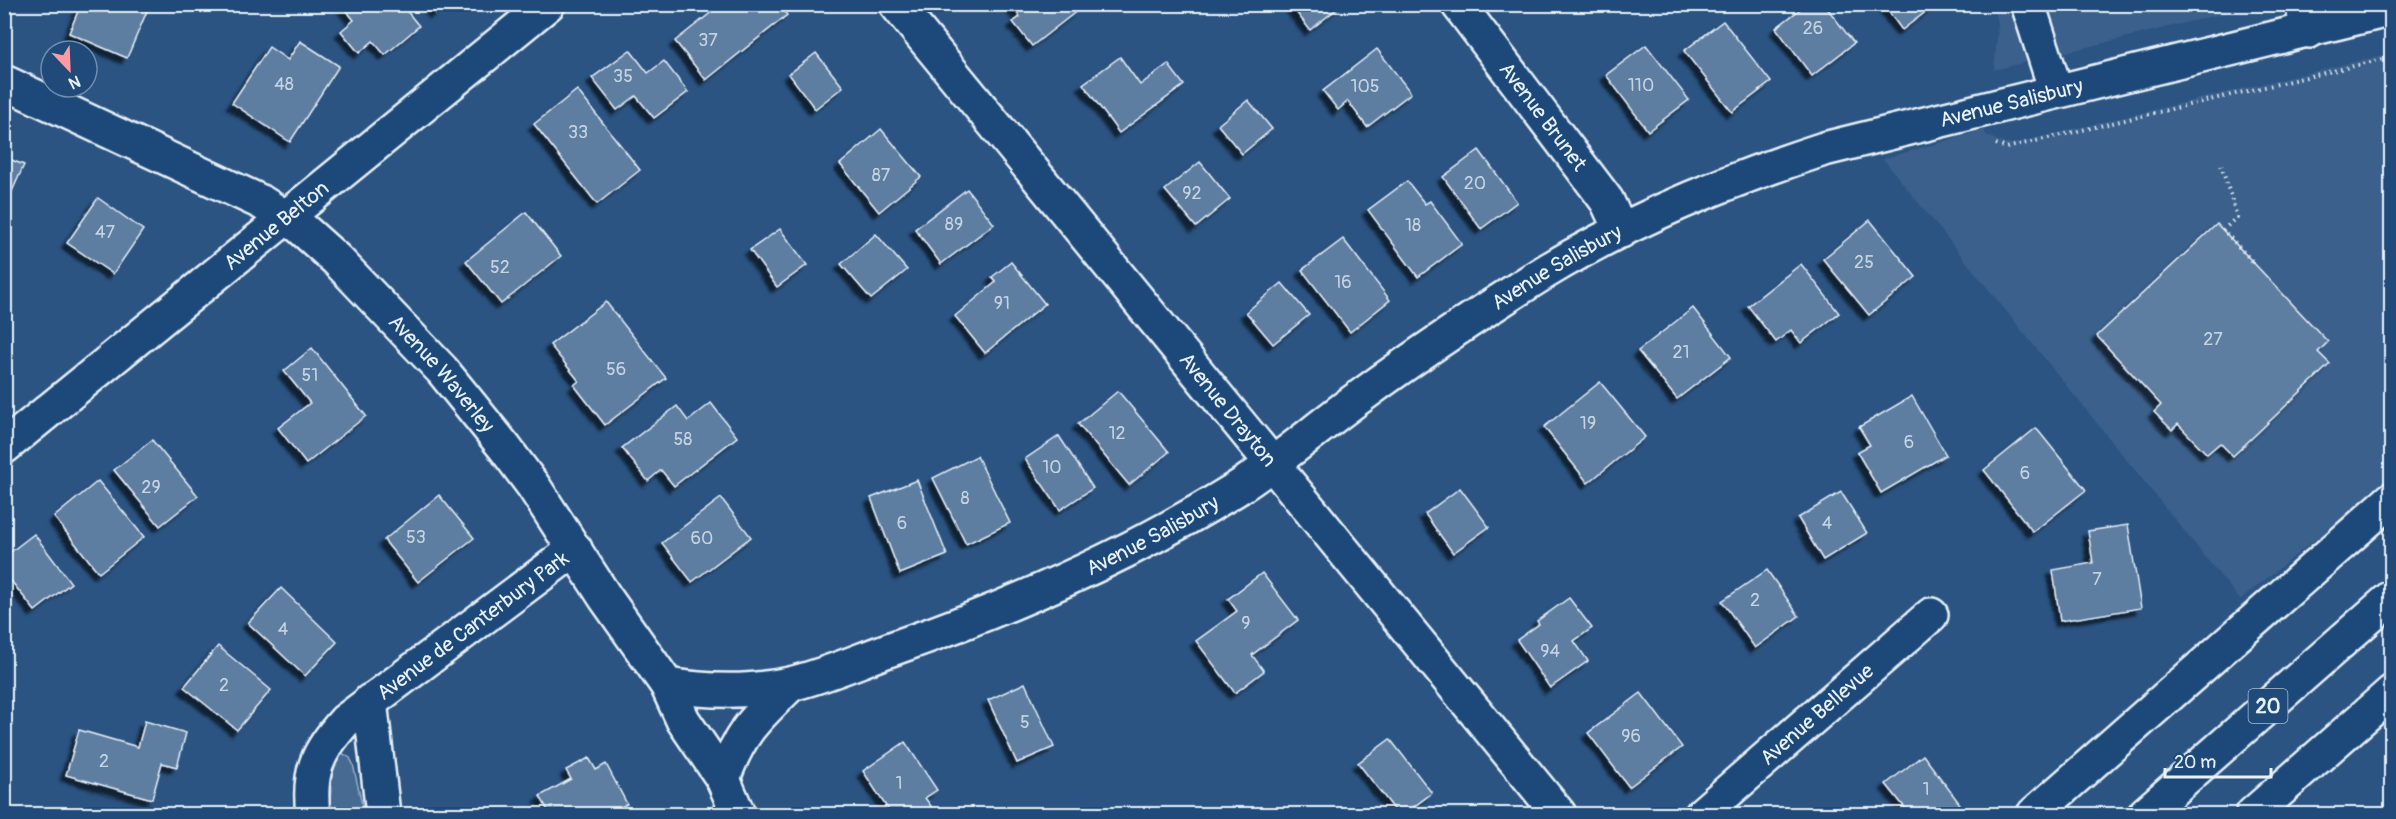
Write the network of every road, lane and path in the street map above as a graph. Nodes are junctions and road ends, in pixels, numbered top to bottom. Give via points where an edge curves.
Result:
1 (548, 4) edge
2 (896, 4) edge
3 (1458, 4) edge
4 (2028, 4) edge
5 (2391, 9) edge
6 (2306, 18) edge
7 (2391, 57) edge
8 (4, 82) edge
9 (2056, 91) junction
10 (1988, 141) dead end
11 (2221, 165) dead end
12 (286, 217) junction
13 (1621, 231) junction
14 (2252, 261) dead end
15 (4, 447) edge
16 (1271, 463) junction
17 (2391, 499) edge
18 (574, 549) junction
19 (2391, 597) edge
20 (1930, 615) dead end
21 (791, 684) junction
22 (667, 685) junction
23 (2391, 692) edge
24 (370, 701) junction
25 (723, 779) junction
26 (314, 814) edge
27 (383, 814) edge
28 (738, 814) edge
29 (1559, 814) edge
30 (1702, 814) edge
31 (2034, 814) edge
32 (2145, 814) edge
33 (2253, 814) edge

1 - 12 main road, Avenue Belton
2 - 16 main road, Avenue Drayton
3 - 13 main road, Avenue Brunet via 1595,184
4 - 9 main road
5 - 6 main road, Avenue Salisbury
6 - 9 main road, Avenue Salisbury
7 - 10 path via 2006,148
8 - 12 main road, Avenue Waverley
9 - 13 main road, Avenue Salisbury via 1813,152 1740,177
11 - 14 path via 2237,217 2223,230
12 - 15 main road, Avenue Belton
12 - 18 main road, Avenue Waverley via 337,260 442,370 511,455
13 - 16 main road, Avenue Salisbury via 1574,255 1474,318
16 - 21 main road, Avenue Salisbury via 1175,526 1072,578 952,628
16 - 29 main road, Avenue Drayton
17 - 31 main road
18 - 22 main road, Avenue Waverley
18 - 24 main road, Avenue de Canterbury Park
19 - 32 main road, 20
20 - 30 main road, Avenue Bellevue
21 - 22 main road, Avenue Salisbury via 736,692
21 - 25 main road, Avenue Salisbury via 744,732
22 - 25 main road, Avenue Waverley via 683,720
23 - 33 main road
24 - 26 main road, Avenue de Canterbury Park via 332,735 316,761 312,779
24 - 27 main road, Avenue de Canterbury Park
25 - 28 main road, Avenue Waverley

